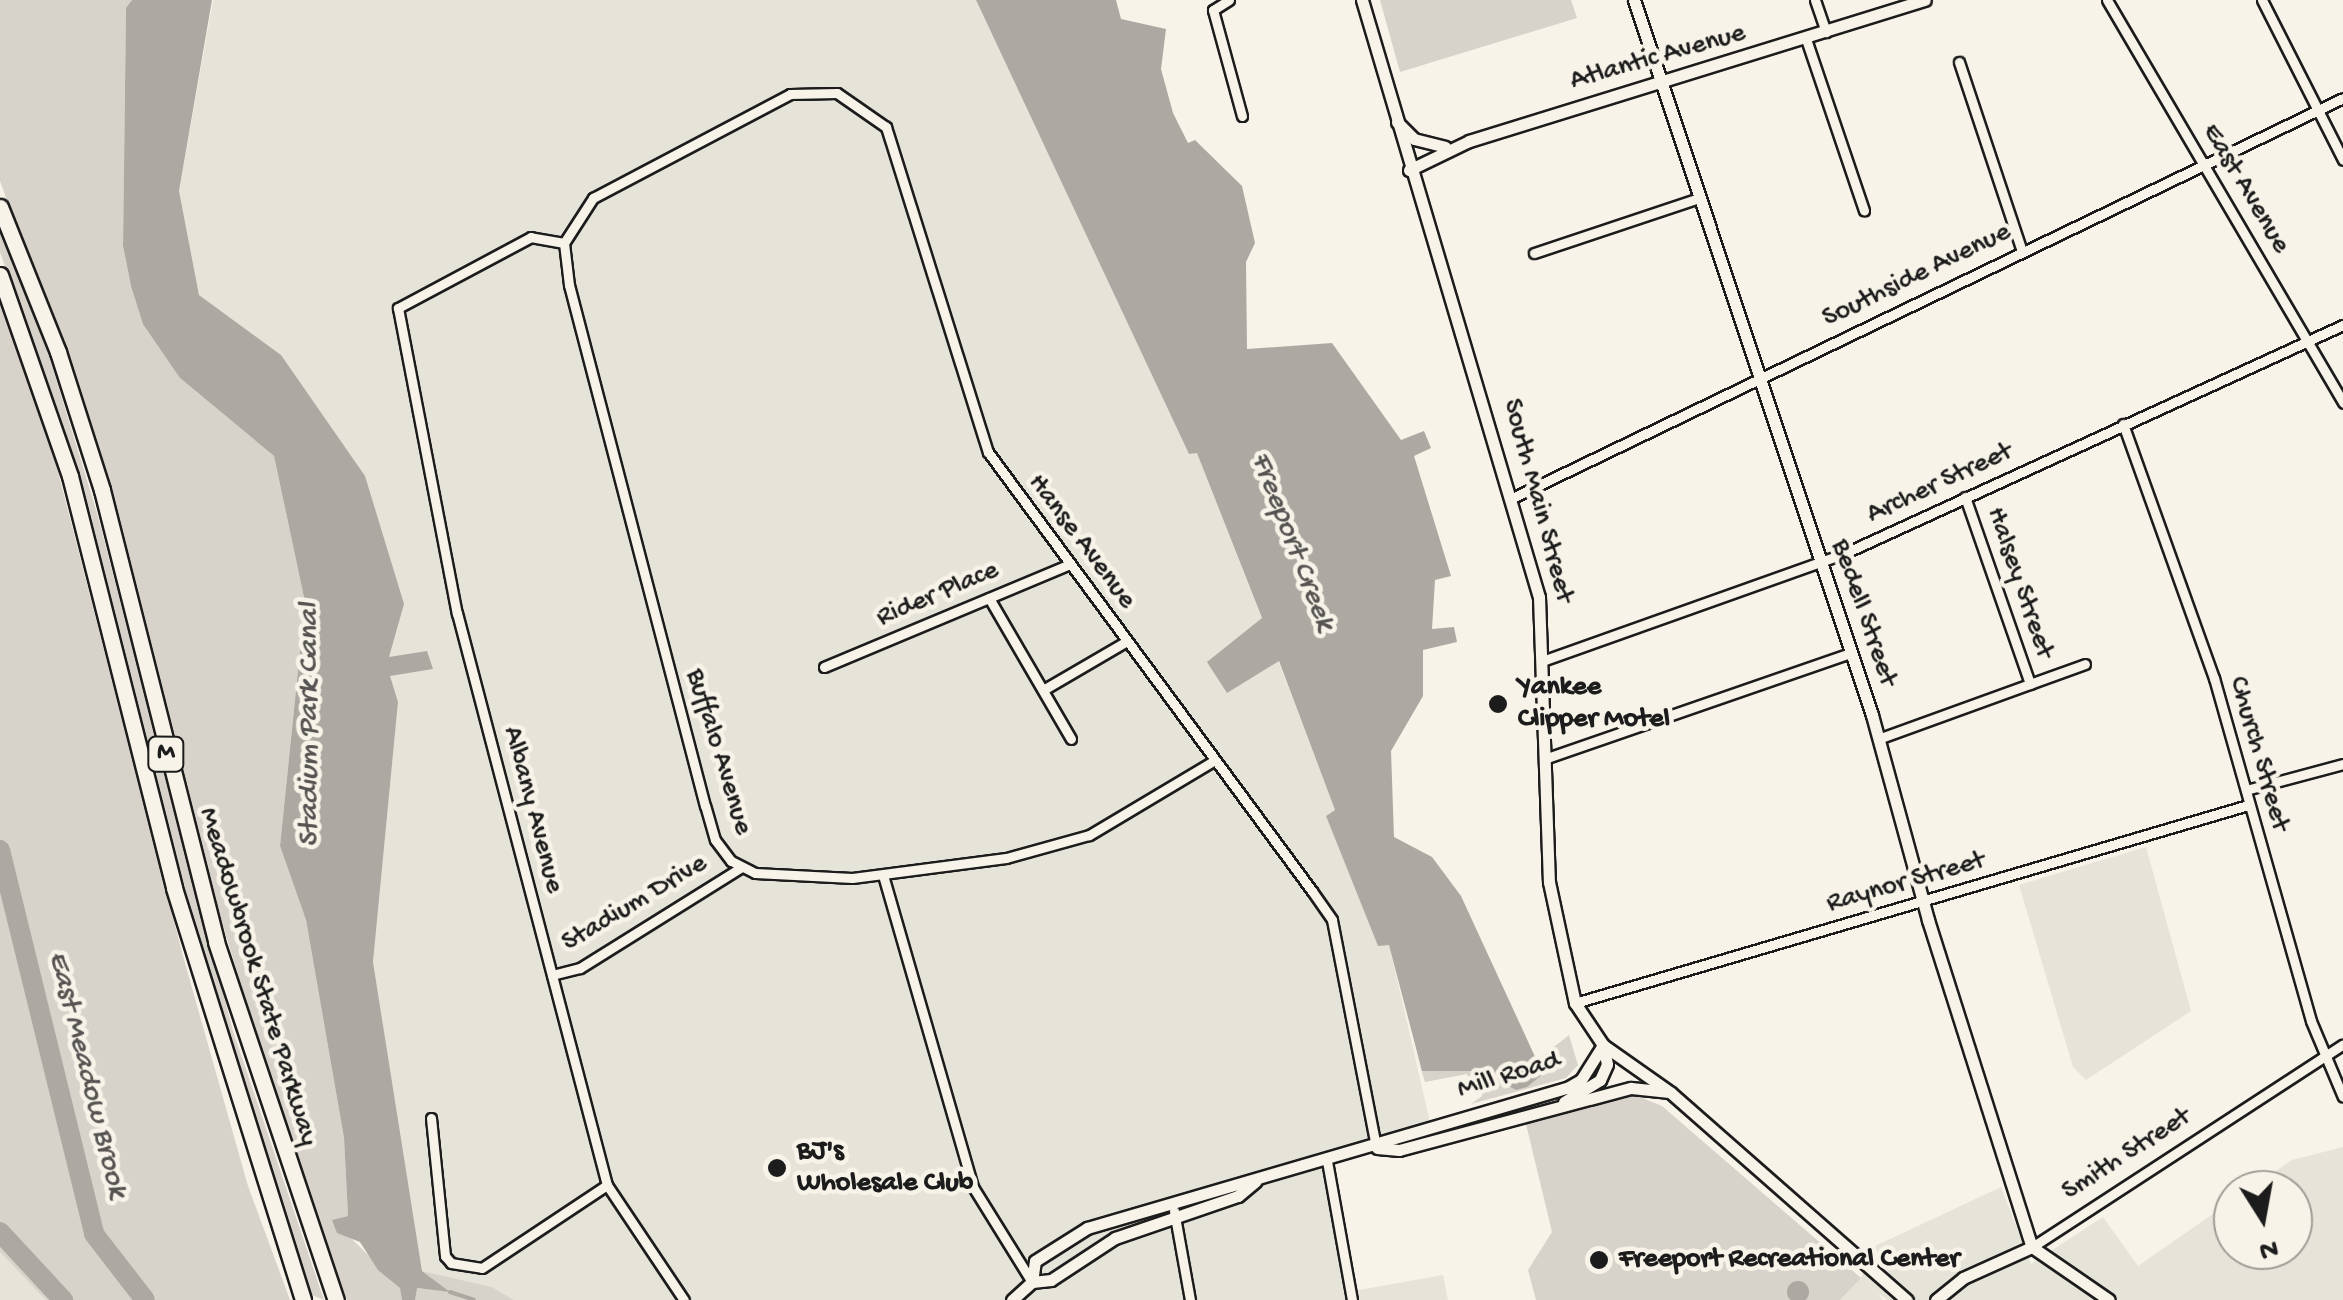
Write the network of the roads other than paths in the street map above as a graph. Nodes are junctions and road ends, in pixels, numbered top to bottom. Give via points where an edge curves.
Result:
1 (1228, 0) edge
2 (1362, 0) edge
3 (1634, 0) edge
4 (1815, 0) edge
5 (1925, 0) edge
6 (2107, 0) edge
7 (2262, 0) edge
8 (1826, 32) junction
9 (1806, 39) junction
10 (1959, 62) dead end
11 (1659, 85) junction
12 (2343, 98) edge
13 (2318, 110) junction
14 (1242, 116) dead end
15 (1395, 120) junction
16 (1449, 148) junction
17 (2343, 160) edge
18 (2204, 164) junction
19 (1409, 170) junction
20 (1696, 198) junction
21 (0, 207) edge
22 (1864, 210) dead end
23 (564, 244) junction
24 (2022, 251) junction
25 (1534, 253) dead end
26 (0, 275) edge
27 (2343, 325) edge
28 (2308, 339) junction
29 (1757, 378) junction
30 (2343, 402) edge
31 (2123, 424) junction
32 (1512, 498) junction
33 (1964, 498) junction
34 (1819, 562) junction
35 (1070, 564) junction
36 (989, 598) junction
37 (1127, 641) junction
38 (1850, 653) junction
39 (1545, 660) junction
40 (2084, 664) dead end
41 (824, 667) dead end
42 (2030, 684) junction
43 (1043, 690) junction
44 (1071, 739) dead end
45 (1878, 739) junction
46 (1547, 758) junction
47 (1215, 760) junction
48 (2343, 764) edge
49 (2246, 790) junction
50 (2248, 805) junction
51 (740, 868) junction
52 (883, 875) junction
53 (1922, 902) junction
54 (552, 975) junction
55 (1575, 1003) junction
56 (2343, 1044) edge
57 (1604, 1045) junction
58 (2324, 1056) junction
59 (1672, 1093) junction
60 (2343, 1097) edge
61 (1547, 1110) junction
62 (431, 1118) dead end
63 (1377, 1148) junction
64 (1327, 1162) junction
65 (1256, 1182) junction
66 (607, 1185) junction
67 (1172, 1199) junction
68 (1175, 1214) junction
69 (2032, 1247) junction
70 (1032, 1282) junction
71 (302, 1298) edge
72 (680, 1298) edge
73 (336, 1300) edge
74 (1012, 1300) edge
75 (1190, 1300) edge
76 (1352, 1300) edge
77 (1906, 1300) edge
78 (1936, 1300) edge
79 (2108, 1300) edge

1 - 14 street via 1213,10
2 - 15 main road, South Main Street
3 - 11 main road, Bedell Street
4 - 8 street
5 - 8 main road, Atlantic Avenue
6 - 18 street, East Avenue
7 - 13 street
8 - 9 main road, Atlantic Avenue
9 - 11 main road, Atlantic Avenue
9 - 22 street
10 - 24 street
11 - 16 main road, Atlantic Avenue
11 - 20 main road, Bedell Street
12 - 13 street, Southside Avenue
13 - 17 street
13 - 18 street, Southside Avenue
15 - 16 main road via 1414,139
15 - 19 main road, South Main Street
16 - 19 main road, Atlantic Avenue
18 - 24 street, Southside Avenue
18 - 28 street, East Avenue
19 - 32 main road, South Main Street
20 - 25 street
20 - 29 main road, Bedell Street
21 - 73 highway, Meadowbrook State Parkway / M via 58,352 102,490 216,942
23 - 35 street, Hanse Avenue via 606,188 801,91 836,93 877,117 898,151 978,433
23 - 51 street, Buffalo Avenue via 569,285 705,806 715,840
23 - 54 street, Albany Avenue via 530,237 398,308 456,612
24 - 29 street, Southside Avenue
26 - 71 highway, Meadowbrook State Parkway / M via 70,476 174,888
27 - 28 street, Archer Street
28 - 30 street, East Avenue
28 - 31 street, Archer Street
29 - 32 street, Southside Avenue
29 - 34 main road, Bedell Street
31 - 33 street, Archer Street
31 - 49 street, Church Street via 2214,678
32 - 39 main road, South Main Street via 1540,597
33 - 34 street, Archer Street
33 - 42 street, Halsey Street
34 - 38 main road, Bedell Street
34 - 39 street, Archer Street
35 - 36 street, Rider Place
35 - 37 street, Hanse Avenue
36 - 41 street, Rider Place
36 - 43 street
37 - 43 street
37 - 47 street, Hanse Avenue
38 - 45 main road, Bedell Street
38 - 46 street
39 - 46 main road, South Main Street
40 - 42 street
42 - 45 street
43 - 44 street
45 - 53 main road, Bedell Street
46 - 55 main road, South Main Street via 1549,882
47 - 52 street, Buffalo Avenue via 1060,846
47 - 63 street, Hanse Avenue via 1332,920
48 - 49 street
49 - 50 street, Church Street
50 - 53 street, Raynor Street
50 - 58 street, Church Street
51 - 52 street, Buffalo Avenue
51 - 54 street, Stadium Drive via 580,968
52 - 70 street via 973,1187
53 - 55 street, Raynor Street
53 - 69 main road, Bedell Street
54 - 66 street, Albany Avenue
55 - 57 main road, South Main Street
56 - 58 street, Smith Street
57 - 59 main road, South Main Street
57 - 61 main road, Mill Road via 1607,1064 1600,1080
57 - 63 main road, Mill Road via 1581,1080 1567,1088 1394,1136
58 - 60 street, Church Street
58 - 69 street, Smith Street
59 - 61 main road, Mill Road via 1631,1088
59 - 77 main road, South Main Street
61 - 63 main road, Mill Road via 1400,1150
62 - 66 street via 451,1263 482,1268
63 - 64 main road, Mill Road
64 - 65 main road, Mill Road
64 - 76 street
65 - 67 main road, Mill Road
65 - 68 main road, Mill Road via 1238,1196
66 - 72 street, Albany Avenue
67 - 68 street
67 - 70 main road, Mill Road via 1087,1228 1036,1261
68 - 70 main road, Mill Road via 1115,1238 1051,1280
68 - 75 street
69 - 78 main road, Smith Street via 1963,1278
69 - 79 main road
70 - 74 main road, Mill Road

